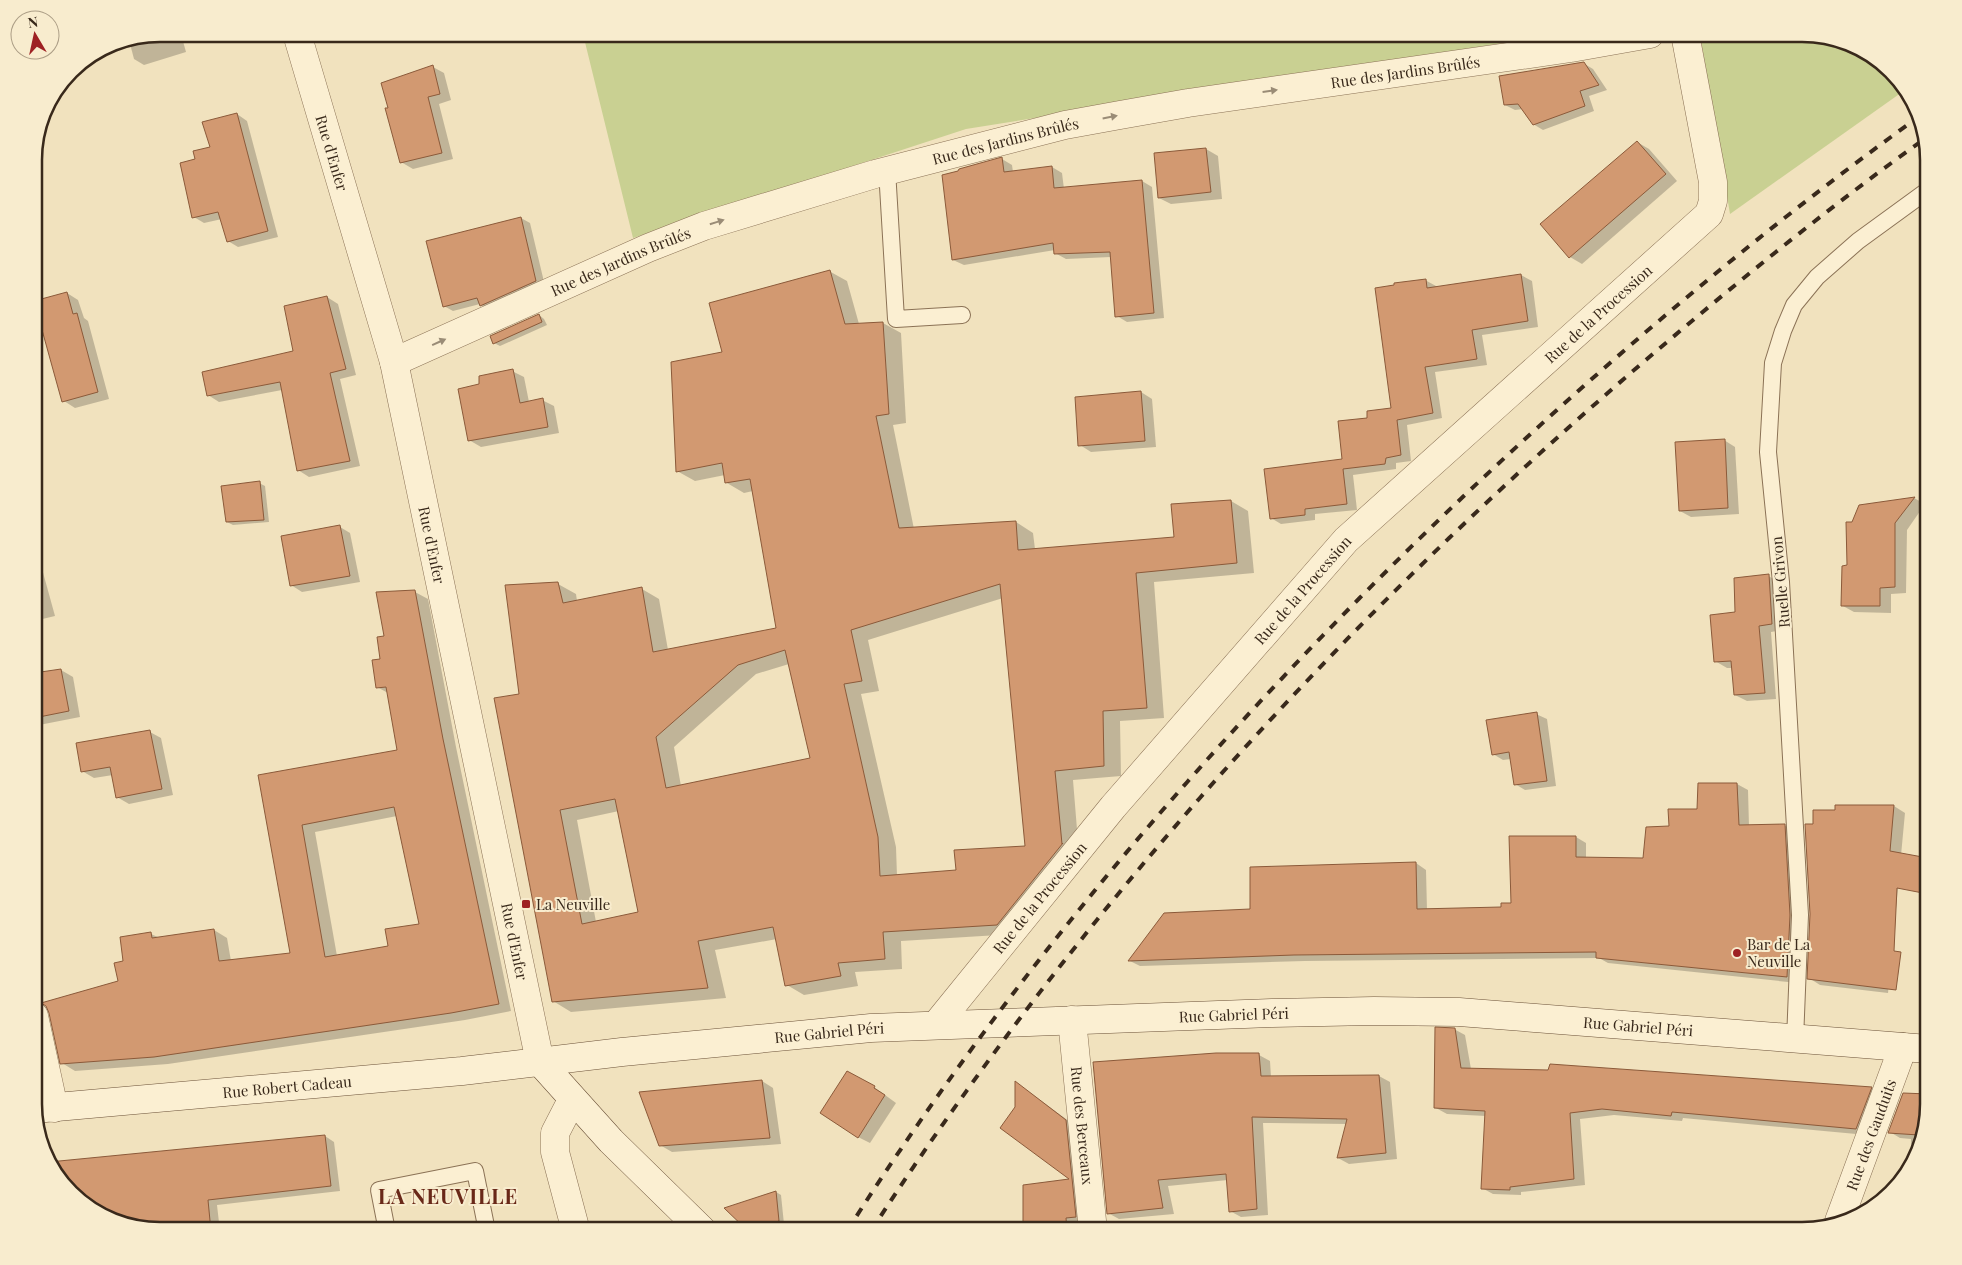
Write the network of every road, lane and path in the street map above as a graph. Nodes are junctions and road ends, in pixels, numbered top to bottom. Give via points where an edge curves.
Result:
1 (299, 42) edge
2 (1605, 42) edge
3 (1687, 42) edge
4 (887, 170) junction
5 (1920, 196) edge
6 (962, 315) dead end
7 (394, 362) junction
8 (1072, 1020) junction
9 (936, 1024) junction
10 (1795, 1040) junction
11 (1915, 1048) edge
12 (540, 1062) junction
13 (572, 1100) junction
14 (44, 1108) edge
15 (1843, 1215) edge
16 (385, 1222) edge
17 (485, 1222) edge
18 (574, 1222) edge
19 (694, 1222) edge
20 (1092, 1222) edge

1 - 7 street, Rue d'Enfer
4 -> 2 street, Rue des Jardins Brûlés via 1065,125 1120,115
3 - 9 street, Rue de la Procession via 1710,160 1713,201 1709,214 1346,540 1113,807
4 - 6 lane via 896,319
7 -> 4 street, Rue des Jardins Brûlés via 704,226
5 - 10 lane, Ruelle Grivon via 1858,241 1817,277 1794,305 1773,363 1768,452 1781,582 1800,915
7 - 12 street, Rue d'Enfer
8 - 9 street, Rue Gabriel Péri
8 - 10 street, Rue Gabriel Péri via 1272,1013 1459,1012
8 - 20 street, Rue des Berceaux
9 - 12 street, Rue Gabriel Péri via 798,1034
10 - 11 street, Rue Gabriel Péri
11 - 15 street, Rue des Gauduits
12 - 13 street
12 - 14 street, Rue Robert Cadeau
13 - 18 street via 555,1133 555,1152
13 - 19 street
16 - 17 lane via 379,1190 475,1171

